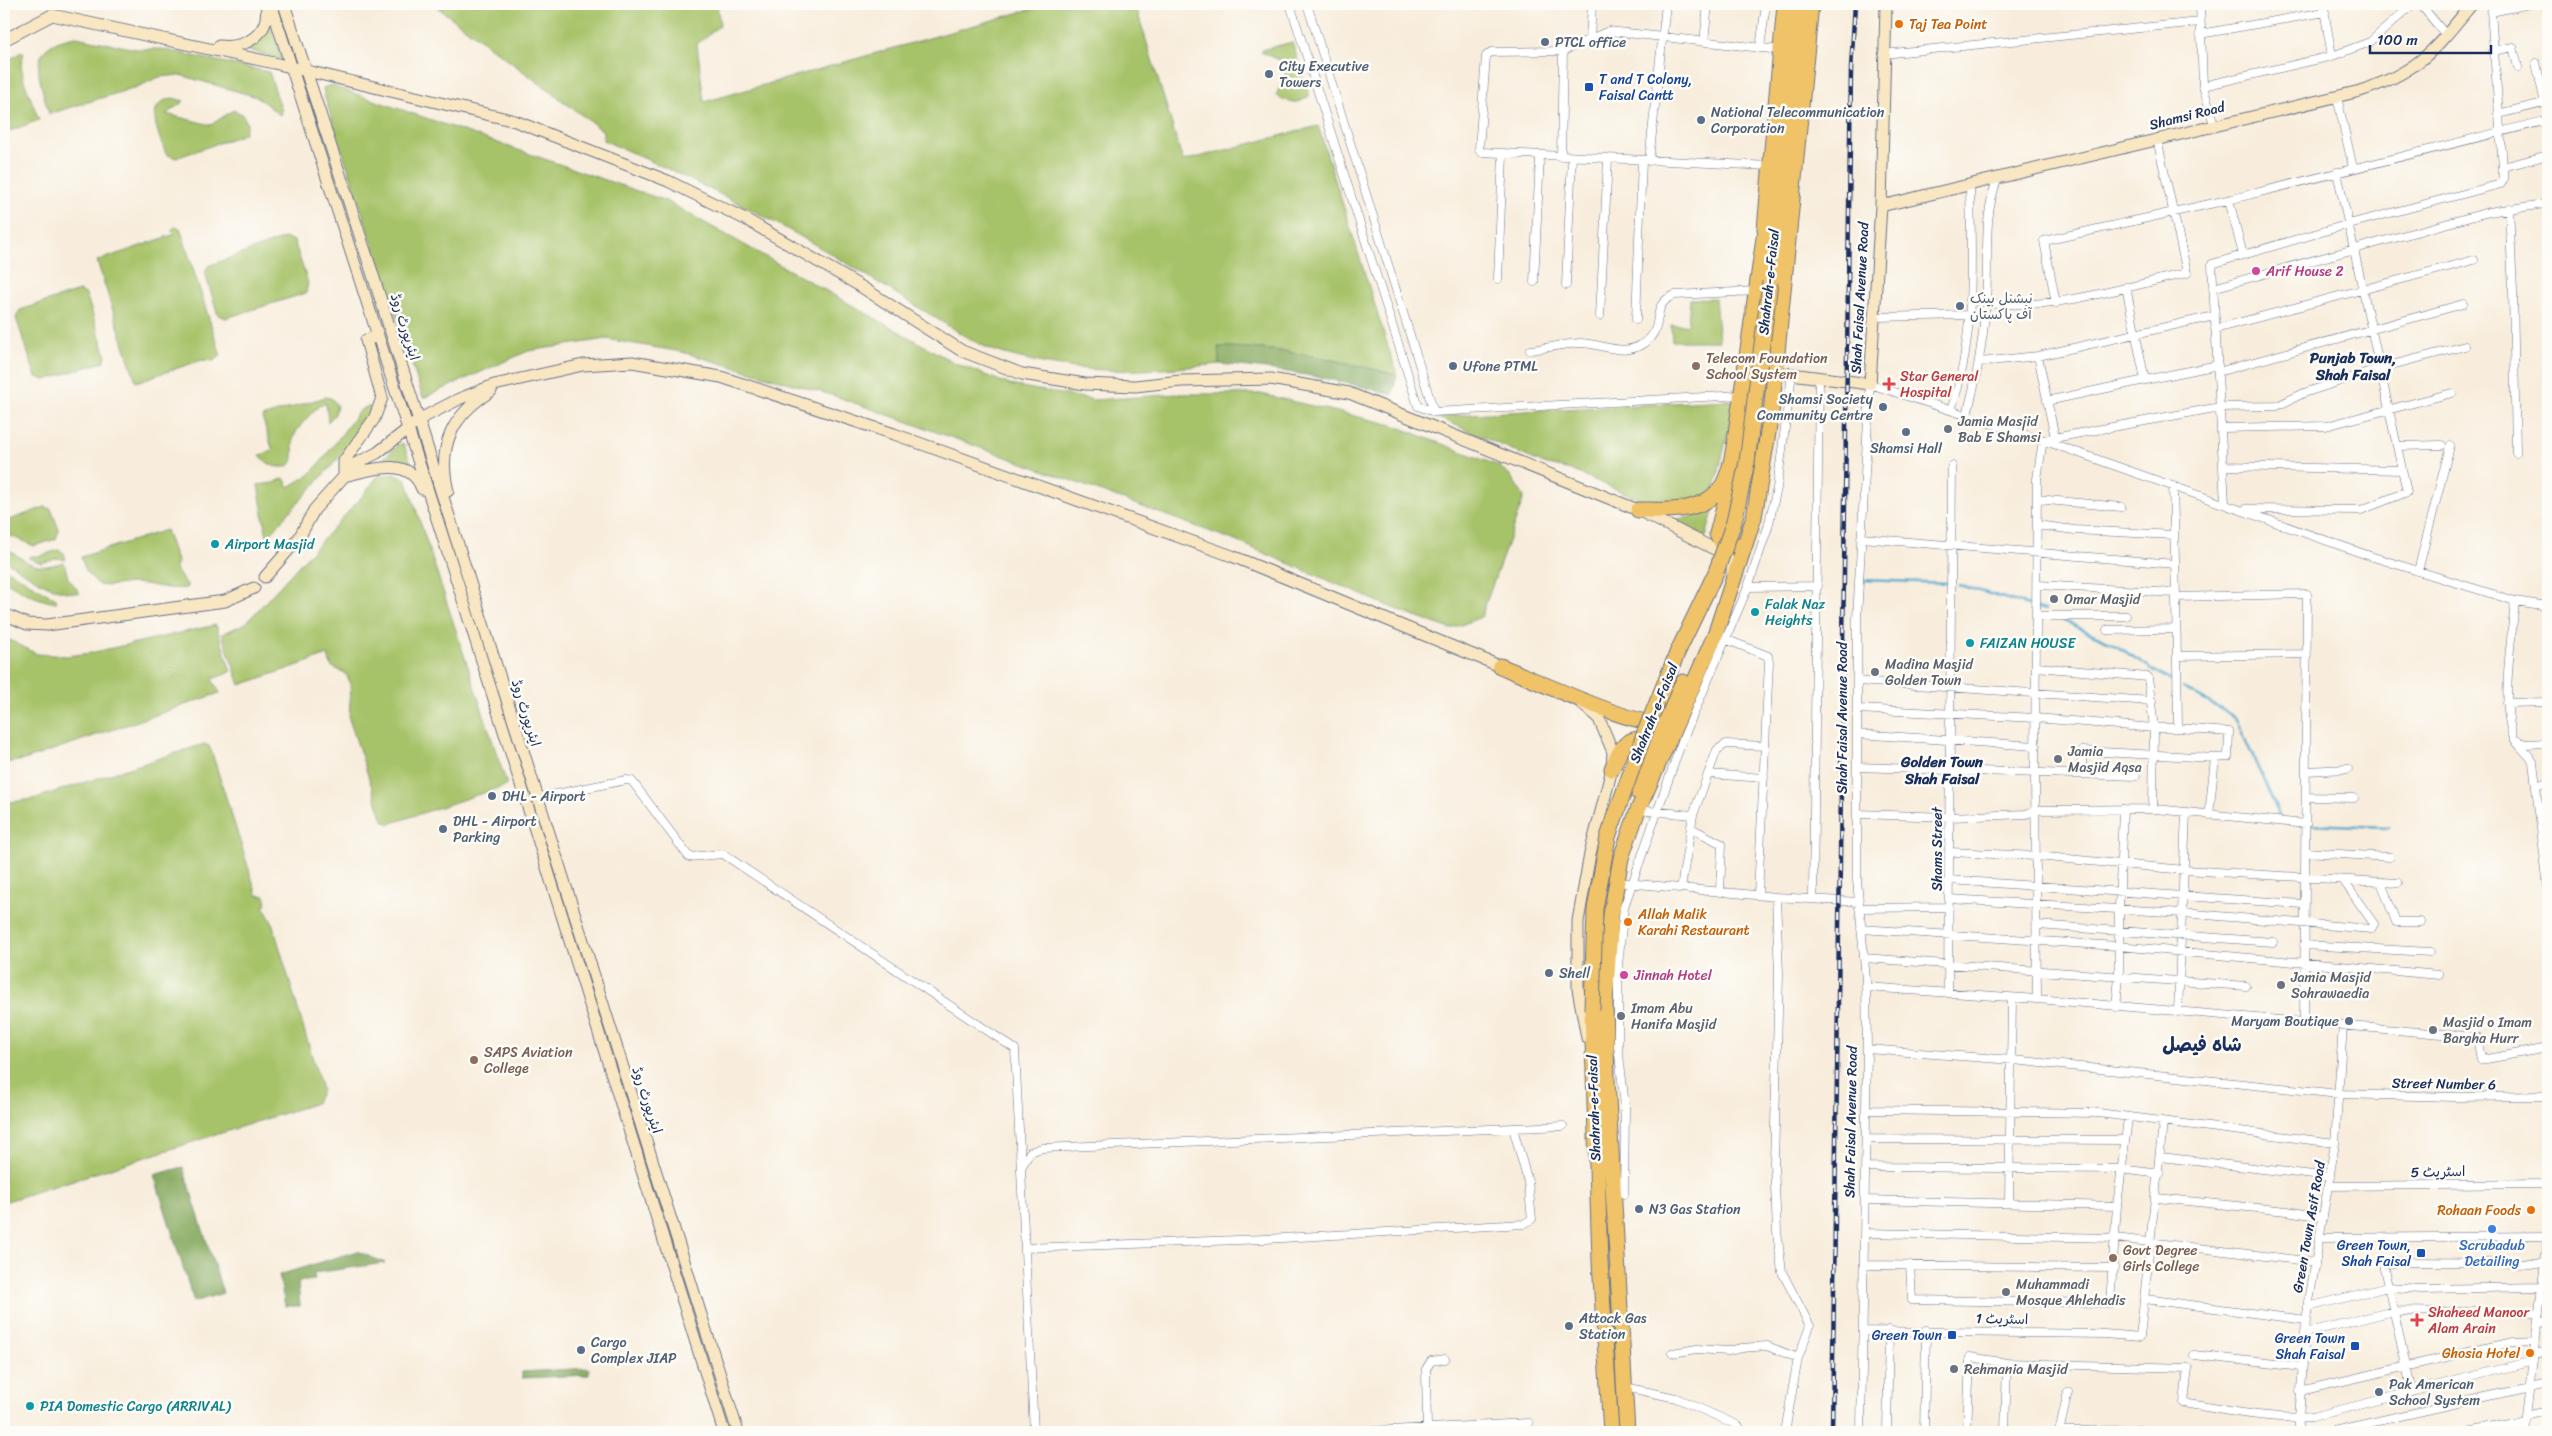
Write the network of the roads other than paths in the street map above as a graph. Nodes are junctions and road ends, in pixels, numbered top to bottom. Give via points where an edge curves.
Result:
1 (266, 4) edge
2 (271, 4) edge
3 (284, 4) edge
4 (1290, 4) edge
5 (1307, 4) edge
6 (1592, 4) edge
7 (1666, 4) edge
8 (1708, 4) edge
9 (1766, 4) edge
10 (1785, 4) edge
11 (1799, 4) edge
12 (1811, 4) edge
13 (1886, 4) edge
14 (2200, 4) edge
15 (2414, 4) edge
16 (2420, 4) edge
17 (2472, 4) edge
18 (2529, 4) edge
19 (2546, 4) edge
20 (2324, 8) edge
21 (2548, 14) edge
22 (2200, 22) junction
23 (2200, 34) junction
24 (2446, 35) junction
25 (1662, 37) junction
26 (1590, 39) junction
27 (4, 40) edge
28 (1704, 42) junction
29 (183, 43) junction
30 (1760, 48) junction
31 (1780, 50) junction
32 (1563, 51) junction
33 (2493, 51) junction
34 (1883, 54) junction
35 (2332, 56) junction
36 (2536, 63) dead end
37 (290, 67) junction
38 (2518, 67) dead end
39 (304, 71) junction
40 (2203, 86) junction
41 (2336, 97) junction
42 (2547, 102) edge
43 (2498, 114) junction
44 (2548, 120) edge
45 (2214, 125) junction
46 (2500, 131) junction
47 (2157, 139) junction
48 (1502, 154) junction
49 (2548, 155) edge
50 (1540, 156) junction
51 (1561, 157) junction
52 (1572, 157) junction
53 (1608, 159) junction
54 (1645, 161) junction
55 (1770, 166) junction
56 (2502, 167) junction
57 (2353, 168) junction
58 (2337, 172) junction
59 (1998, 178) junction
60 (1970, 186) junction
61 (2229, 200) junction
62 (1369, 202) junction
63 (2548, 203) edge
64 (1354, 206) junction
65 (1880, 206) junction
66 (2509, 208) junction
67 (2174, 212) junction
68 (1777, 215) junction
69 (2349, 224) junction
70 (1764, 238) junction
71 (2354, 248) junction
72 (2243, 255) junction
73 (2474, 260) dead end
74 (1498, 279) dead end
75 (1534, 282) dead end
76 (1566, 284) dead end
77 (2126, 287) junction
78 (2213, 288) junction
79 (2362, 290) junction
80 (1757, 291) junction
81 (1969, 300) junction
82 (2056, 302) junction
83 (1986, 304) junction
84 (2463, 304) dead end
85 (1600, 316) dead end
86 (1968, 316) junction
87 (2214, 316) junction
88 (1875, 317) junction
89 (1636, 320) dead end
90 (2215, 329) junction
91 (2371, 329) junction
92 (2136, 334) junction
93 (377, 336) junction
94 (2465, 346) dead end
95 (1530, 350) dead end
96 (2038, 356) junction
97 (1980, 362) junction
98 (2218, 368) junction
99 (2380, 368) junction
100 (1775, 372) junction
101 (1792, 374) junction
102 (1819, 378) junction
103 (2145, 380) junction
104 (506, 383) junction
105 (1870, 384) junction
106 (2452, 393) dead end
107 (1741, 395) junction
108 (2047, 401) junction
109 (2220, 407) junction
110 (2388, 408) junction
111 (1951, 410) junction
112 (1434, 412) junction
113 (1967, 415) junction
114 (418, 421) junction
115 (2221, 428) junction
116 (406, 429) junction
117 (2055, 438) junction
118 (2043, 440) junction
119 (1734, 442) junction
120 (2397, 446) junction
121 (2516, 453) dead end
122 (1764, 464) junction
123 (1952, 466) dead end
124 (2223, 466) junction
125 (2402, 470) junction
126 (344, 476) junction
127 (2172, 486) junction
128 (2037, 499) junction
129 (2225, 504) junction
130 (2121, 507) dead end
131 (2240, 509) junction
132 (1638, 510) junction
133 (447, 512) junction
134 (2037, 525) junction
135 (2174, 535) junction
136 (1861, 538) junction
137 (1952, 547) junction
138 (2038, 554) junction
139 (2175, 564) junction
140 (2418, 571) junction
141 (265, 576) dead end
142 (456, 581) junction
143 (1732, 585) junction
144 (2038, 585) junction
145 (1818, 586) junction
146 (1748, 587) junction
147 (254, 588) dead end
148 (2176, 595) junction
149 (2515, 601) junction
150 (2548, 606) edge
151 (4, 614) edge
152 (2038, 616) junction
153 (2126, 616) dead end
154 (2176, 629) junction
155 (2107, 630) dead end
156 (1725, 639) junction
157 (2307, 654) junction
158 (2177, 656) junction
159 (1500, 666) junction
160 (2037, 666) junction
161 (1857, 681) junction
162 (1683, 682) junction
163 (1950, 688) junction
164 (2037, 692) junction
165 (2152, 700) junction
166 (2548, 702) edge
167 (2507, 703) junction
168 (1857, 709) junction
169 (1950, 714) junction
170 (2036, 718) junction
171 (2154, 728) junction
172 (2178, 728) junction
173 (1857, 734) junction
174 (2514, 738) junction
175 (1951, 742) junction
176 (2548, 743) edge
177 (1766, 746) junction
178 (2036, 746) junction
179 (1651, 750) junction
180 (2154, 755) junction
181 (2215, 758) junction
182 (1857, 767) junction
183 (1612, 769) junction
184 (1950, 769) junction
185 (2348, 769) dead end
186 (2306, 771) junction
187 (2035, 772) junction
188 (1708, 774) junction
189 (2082, 774) junction
190 (2136, 776) dead end
191 (1764, 778) junction
192 (2548, 784) edge
193 (2536, 785) junction
194 (2306, 797) junction
195 (536, 798) junction
196 (2354, 798) dead end
197 (2123, 809) junction
198 (2153, 809) junction
199 (1638, 810) junction
200 (2036, 810) junction
201 (1655, 812) junction
202 (2186, 812) junction
203 (1857, 814) junction
204 (1693, 815) junction
205 (2209, 815) junction
206 (1950, 817) junction
207 (2306, 824) junction
208 (1691, 828) junction
209 (2545, 834) edge
210 (1950, 852) junction
211 (2305, 852) junction
212 (2036, 856) junction
213 (2390, 857) dead end
214 (1621, 858) junction
215 (2121, 862) junction
216 (2185, 870) junction
217 (2548, 875) edge
218 (2304, 878) junction
219 (1949, 880) junction
220 (2343, 880) junction
221 (1616, 882) junction
222 (2381, 882) junction
223 (2398, 883) dead end
224 (1632, 884) junction
225 (2037, 885) junction
226 (2548, 887) edge
227 (1680, 888) junction
228 (2121, 891) junction
229 (1720, 892) junction
230 (1758, 895) junction
231 (2184, 895) junction
232 (1776, 897) junction
233 (1813, 899) junction
234 (1949, 903) junction
235 (2037, 904) junction
236 (2303, 904) junction
237 (1859, 905) junction
238 (2119, 910) junction
239 (2183, 913) junction
240 (2420, 922) dead end
241 (2304, 924) junction
242 (2037, 925) junction
243 (1861, 929) junction
244 (2119, 930) junction
245 (2182, 934) junction
246 (1949, 935) junction
247 (2037, 941) junction
248 (2273, 942) dead end
249 (2304, 945) junction
250 (2118, 946) junction
251 (2182, 952) junction
252 (2430, 952) dead end
253 (1864, 958) junction
254 (2304, 962) junction
255 (1948, 964) junction
256 (2037, 971) junction
257 (2439, 975) dead end
258 (2119, 977) junction
259 (2181, 981) junction
260 (2246, 986) dead end
261 (1866, 987) junction
262 (1948, 993) junction
263 (2012, 999) junction
264 (2037, 999) junction
265 (2116, 1006) junction
266 (2178, 1012) junction
267 (2304, 1022) junction
268 (2344, 1025) junction
269 (2548, 1048) edge
270 (1867, 1049) junction
271 (2012, 1060) junction
272 (1592, 1065) junction
273 (2339, 1094) junction
274 (2548, 1096) edge
275 (1866, 1110) junction
276 (2009, 1111) junction
277 (2128, 1118) junction
278 (2164, 1123) junction
279 (1563, 1126) dead end
280 (1513, 1128) junction
281 (1866, 1138) junction
282 (2010, 1140) junction
283 (2125, 1140) junction
284 (2336, 1143) junction
285 (2161, 1157) junction
286 (1022, 1166) junction
287 (1865, 1167) junction
288 (2011, 1167) junction
289 (2121, 1169) junction
290 (2160, 1174) junction
291 (2330, 1177) junction
292 (2548, 1184) edge
293 (2328, 1186) junction
294 (1624, 1194) dead end
295 (2156, 1198) junction
296 (1865, 1200) junction
297 (2009, 1204) junction
298 (2117, 1206) junction
299 (2323, 1217) junction
300 (1864, 1233) junction
301 (2115, 1238) junction
302 (2319, 1238) junction
303 (2548, 1241) edge
304 (2151, 1242) junction
305 (1025, 1248) junction
306 (2315, 1262) junction
307 (2545, 1263) junction
308 (1864, 1265) junction
309 (1910, 1265) junction
310 (2114, 1268) junction
311 (2388, 1287) junction
312 (2544, 1289) edge
313 (2144, 1299) junction
314 (2308, 1307) junction
315 (2394, 1311) junction
316 (2539, 1313) junction
317 (2306, 1320) junction
318 (2548, 1320) edge
319 (2538, 1323) junction
320 (1889, 1330) junction
321 (1926, 1330) junction
322 (1863, 1331) junction
323 (2305, 1333) junction
324 (2536, 1340) junction
325 (2548, 1352) edge
326 (1672, 1353) dead end
327 (2194, 1355) dead end
328 (1798, 1358) junction
329 (2533, 1358) junction
330 (1445, 1359) dead end
331 (2007, 1363) junction
332 (2406, 1365) junction
333 (2302, 1367) junction
334 (2548, 1383) edge
335 (1625, 1387) junction
336 (2530, 1388) junction
337 (2300, 1391) junction
338 (2068, 1392) dead end
339 (2412, 1392) junction
340 (2548, 1411) edge
341 (2298, 1418) junction
342 (2526, 1419) junction
343 (1529, 1423) dead end
344 (1427, 1428) junction
345 (724, 1432) edge
346 (738, 1432) edge
347 (1034, 1432) edge
348 (1350, 1432) edge
349 (1611, 1432) edge
350 (1627, 1432) edge
351 (1743, 1432) edge
352 (1785, 1432) edge
353 (1861, 1432) edge
354 (1887, 1432) edge
355 (1924, 1432) edge
356 (1967, 1432) edge
357 (2005, 1432) edge
358 (2059, 1432) edge
359 (2140, 1432) edge
360 (2298, 1432) edge
361 (2328, 1432) edge
362 (2467, 1432) edge
363 (2524, 1432) edge

1 - 29 main road via 267,17 262,30 244,45 227,47
2 - 37 main road, ایئرپورٹ روڈ
3 - 39 main road, ایئرپورٹ روڈ
4 - 64 street
5 - 62 street
6 - 26 street
7 - 25 street
8 - 28 street
9 - 30 street
10 - 31 highway
11 - 68 highway, Shahrah-e-Faisal
12 - 100 highway, Shahrah-e-Faisal
13 - 34 main road, Shah Faisal Avenue Road
14 - 22 street
15 - 35 street via 2370,42
16 - 24 street
17 - 24 main road, Shamsi Road
18 - 33 street via 2490,12
19 - 21 street
20 - 23 street
20 - 35 street
22 - 23 street
22 - 34 street
23 - 40 street
24 - 41 main road, Shamsi Road via 2414,68 2387,82
25 - 26 street via 1609,32
25 - 28 street
25 - 54 street
26 - 32 street
27 - 29 main road via 52,15
28 - 30 street
29 - 37 main road
30 - 31 street
31 - 55 highway
32 - 48 street via 1491,52 1486,56 1479,149
32 - 51 street
33 - 38 street via 2513,47
33 - 43 street
34 - 65 main road, Shah Faisal Avenue Road
35 - 40 street
36 - 42 street
37 - 39 main road
37 - 93 main road, ایئرپورٹ روڈ
39 - 114 main road, ایئرپورٹ روڈ
39 - 132 main road via 516,121 668,181 746,220 860,286 962,351 1022,374 1085,384 1134,386 1181,381 1271,380 1349,393
40 - 45 street
41 - 45 main road, Shamsi Road
41 - 57 street
42 - 43 street
43 - 46 street
44 - 46 street
45 - 47 main road, Shamsi Road
46 - 56 street
46 - 57 street
47 - 59 main road, Shamsi Road
47 - 67 street
48 - 50 street
48 - 74 street
49 - 56 street
50 - 51 street
50 - 75 street
51 - 52 street
52 - 53 street
52 - 76 street
53 - 54 street
53 - 85 street
54 - 55 street
54 - 89 street
55 - 70 highway
56 - 69 street via 2501,184
57 - 58 street
58 - 61 street
58 - 69 street
59 - 60 main road, Shamsi Road
59 - 83 street via 1991,202
60 - 65 main road, Shamsi Road
60 - 81 street
61 - 67 street
61 - 72 street
62 - 64 street
62 - 112 street
63 - 66 street via 2525,209
64 - 112 street via 1414,398 1418,406
65 - 88 main road, Shah Faisal Avenue Road
66 - 71 street
66 - 121 street
67 - 77 street via 2187,273
67 - 82 street via 2044,241
68 - 70 highway
68 - 272 highway, Shahrah-e-Faisal, bridge via 1746,462 1734,522 1716,572 1644,732 1608,837 1595,909
69 - 71 street
69 - 72 street
70 - 80 highway
71 - 78 street
71 - 79 street
72 - 78 street via 2212,264
73 - 79 street
77 - 82 street
77 - 92 street
78 - 87 street
79 - 90 street
79 - 91 street
80 - 95 street via 1668,297 1660,308 1651,338 1640,346 1612,351 1584,343
80 - 107 highway
81 - 83 street
81 - 86 street
82 - 83 street via 2022,306
83 - 97 street
84 - 91 street
86 - 88 street
86 - 111 street via 1964,360
87 - 90 street
87 - 92 street
88 - 105 main road, Shah Faisal Avenue Road
90 - 98 street
91 - 98 street
91 - 99 street
92 - 96 street
92 - 103 street
93 - 116 main road, ایئرپورٹ روڈ
93 - 126 main road via 366,340 382,398 370,426 344,461
94 - 99 street
96 - 97 street
96 - 108 street
97 - 113 street
98 - 103 street
98 - 109 street
99 - 109 street via 2304,393 2278,406
99 - 110 street
100 - 101 main road
100 - 122 highway, Shahrah-e-Faisal
101 - 102 main road
101 - 146 street via 1777,488
102 - 105 main road
102 - 145 street
103 - 108 street
104 - 114 main road via 475,392
104 - 133 main road via 469,406 453,428 444,460 449,496
104 - 159 main road via 583,365 632,362 721,377 1092,504 1232,556
105 - 111 street
105 - 136 street, Shah Faisal Avenue Road
106 - 110 street
107 - 112 street
107 - 119 highway
108 - 117 street
109 - 115 street
109 - 117 street
110 - 115 street via 2326,426
110 - 120 street
111 - 113 street
113 - 118 street
114 - 116 main road
114 - 133 main road, ایئرپورٹ روڈ
115 - 124 street
116 - 126 main road via 377,452 358,461
116 - 142 main road, ایئرپورٹ روڈ
117 - 118 street
118 - 127 street
118 - 128 street
119 - 122 highway via 1734,464 1717,531 1722,543 1735,546 1741,540
119 - 132 highway via 1727,477 1720,490 1703,503 1683,509
120 - 125 street
120 - 140 street via 2446,445
122 - 143 highway, Shahrah-e-Faisal via 1754,517
123 - 137 street, Shams Street
124 - 125 street
124 - 129 street
125 - 131 street via 2407,492 2361,510
126 - 141 main road via 314,510 299,538
126 - 142 main road via 390,466 414,476 420,485 449,574
127 - 129 street
127 - 135 street
128 - 130 street
128 - 134 street
129 - 131 street
131 - 140 street
132 - 143 main road via 1726,555 1732,565
133 - 195 main road, ایئرپورٹ روڈ
134 - 135 street
134 - 138 street
135 - 139 street
136 - 137 street
136 - 161 street, Shah Faisal Avenue Road
137 - 138 street
137 - 163 street, Shams Street
138 - 139 street
138 - 144 street
139 - 148 street
140 - 149 street
142 - 345 main road, ایئرپورٹ روڈ
143 - 162 highway via 1712,619
143 - 199 highway, Shahrah-e-Faisal via 1715,635
144 - 148 street
144 - 152 street
145 - 146 street
145 - 233 street
146 - 156 street
147 - 151 main road via 225,601 47,625 28,624
148 - 154 street
148 - 157 street via 2307,594
149 - 150 street
149 - 167 street
152 - 153 street
152 - 160 street
154 - 155 street
154 - 158 street
156 - 177 street via 1768,656
156 - 201 street
157 - 158 street
157 - 186 street
158 - 172 street
159 - 162 highway via 1622,716 1645,722 1652,722 1665,712
159 - 183 main road via 1586,705 1608,735 1613,752
160 - 164 street
160 - 165 street via 2148,676
161 - 163 street
161 - 168 street, Shah Faisal Avenue Road
162 - 179 highway
163 - 164 street
163 - 169 street, Shams Street
164 - 165 street
164 - 170 street
165 - 171 street
166 - 167 street
167 - 174 street
168 - 169 street
168 - 173 street, Shah Faisal Avenue Road
169 - 170 street
169 - 175 street, Shams Street
170 - 171 street
170 - 178 street
171 - 172 street
171 - 180 street
172 - 181 street via 2229,732 2228,757
173 - 175 street
173 - 182 street, Shah Faisal Avenue Road
174 - 176 street via 2525,744
174 - 193 street via 2533,762
175 - 178 street
175 - 184 street, Shams Street
177 - 188 street via 1726,744 1717,750
177 - 191 street
178 - 187 street
179 - 183 highway via 1651,743 1645,739 1629,740 1622,746
179 - 214 highway via 1624,821
180 - 181 street
180 - 189 street via 2082,751
180 - 198 street
181 - 205 street
182 - 184 street
182 - 203 street, Shah Faisal Avenue Road
183 - 272 main road via 1590,854 1578,921 1578,989
184 - 187 street
184 - 206 street, Shams Street
185 - 186 street
186 - 194 street
187 - 189 street
187 - 200 street
188 - 191 street
188 - 204 street
189 - 190 street
191 - 230 street
192 - 193 street
193 - 209 street
194 - 196 street
194 - 207 street
195 - 286 street via 632,781 689,857 723,854 1015,1049
195 - 346 main road, ایئرپورٹ روڈ
197 - 198 street
197 - 200 street
197 - 215 street
198 - 202 street
199 - 201 street
199 - 214 highway, Shahrah-e-Faisal
200 - 206 street via 2026,814
200 - 212 street
201 - 204 street
201 - 224 street
202 - 205 street
202 - 216 street
203 - 206 street
203 - 237 street, Shah Faisal Avenue Road
204 - 208 street
205 - 207 street
206 - 210 street, Shams Street
207 - 211 street
208 - 227 street
208 - 229 street via 1722,844
209 - 217 street
210 - 212 street
210 - 219 street, Shams Street
211 - 213 street
211 - 218 street
212 - 215 street
212 - 225 street
214 - 221 highway, Shahrah-e-Faisal
215 - 216 street
215 - 228 street
216 - 218 street
216 - 231 street
217 - 226 street
218 - 220 street
218 - 236 street
219 - 225 street
219 - 234 street, Shams Street
220 - 222 street
220 - 241 street via 2374,924 2371,929
221 - 224 street
221 - 335 highway, Shahrah-e-Faisal via 1607,953 1605,1004
222 - 223 street
222 - 240 street via 2396,922
224 - 227 street
224 - 294 street via 1624,907 1618,965 1618,1046 1625,1106
225 - 228 street
225 - 235 street
227 - 229 street
228 - 231 street
228 - 238 street
229 - 230 street
230 - 232 street
231 - 236 street
231 - 239 street
232 - 233 street
232 - 328 street via 1779,974 1774,1163 1777,1230 1782,1272 1810,1326
233 - 237 street
234 - 235 street
234 - 237 street
234 - 246 street, Shams Street
235 - 238 street
235 - 242 street
236 - 241 street
237 - 243 street, Shah Faisal Avenue Road
238 - 239 street
238 - 244 street
239 - 241 street
239 - 245 street
241 - 249 street
242 - 244 street
242 - 247 street
243 - 246 street
243 - 253 street, Shah Faisal Avenue Road
244 - 245 street
244 - 250 street
245 - 248 street
245 - 251 street
246 - 247 street
246 - 255 street, Shams Street
247 - 250 street
247 - 256 street
249 - 252 street
249 - 254 street
250 - 251 street
250 - 258 street
251 - 254 street
251 - 259 street
253 - 255 street
253 - 261 street, Shah Faisal Avenue Road
254 - 257 street
254 - 267 street
255 - 256 street
255 - 262 street, Shams Street
256 - 258 street
256 - 264 street
258 - 259 street
258 - 265 street
259 - 260 street
259 - 266 street
261 - 262 street
261 - 270 street, Shah Faisal Avenue Road
262 - 263 street
263 - 264 street
263 - 271 street
264 - 265 street
265 - 266 street
266 - 267 street
267 - 268 street
268 - 269 street via 2477,1037 2480,1060
268 - 273 street, Green Town Asif Road
270 - 271 street, Street Number 6
270 - 275 street, Shah Faisal Avenue Road
271 - 273 street, Street Number 6
271 - 276 street
272 - 349 highway, Shahrah-e-Faisal
273 - 274 street, Street Number 6
273 - 284 street, Green Town Asif Road
275 - 276 street
275 - 281 street, Shah Faisal Avenue Road
276 - 277 street via 2098,1113
276 - 282 street
277 - 278 street
277 - 283 street
278 - 284 street
278 - 285 street
279 - 280 street
280 - 286 street via 1042,1148 1030,1152
280 - 305 street via 1528,1182 1532,1219 1524,1224 1265,1239
281 - 282 street
281 - 287 street, Shah Faisal Avenue Road
282 - 283 street
282 - 288 street
283 - 289 street
284 - 291 street, Green Town Asif Road
285 - 290 street
285 - 291 street
286 - 305 street
287 - 288 street
287 - 296 street, Shah Faisal Avenue Road
288 - 289 street
288 - 297 street
289 - 290 street
289 - 298 street
290 - 295 street
291 - 293 street, Green Town Asif Road
292 - 293 street, اسٹریٹ 5
293 - 299 street, Green Town Asif Road
295 - 299 street
295 - 304 street
296 - 297 street
296 - 300 street, Shah Faisal Avenue Road
297 - 298 street
298 - 301 street
299 - 302 street, Green Town Asif Road
300 - 301 street
300 - 308 street, Shah Faisal Avenue Road
301 - 304 street
301 - 310 street
302 - 303 street
302 - 306 street, Green Town Asif Road
303 - 307 street
304 - 306 street
304 - 313 street
305 - 347 street
306 - 314 street, Green Town Asif Road
307 - 311 street via 2384,1264
307 - 312 street
308 - 309 street
308 - 322 street, Shah Faisal Avenue Road
309 - 310 street
309 - 310 street via 1912,1300 2090,1303 2110,1303
311 - 312 street
311 - 314 street
311 - 315 street
312 - 316 street
313 - 317 street
313 - 321 street, اسٹریٹ 1 via 2140,1337
314 - 317 street, Green Town Asif Road
315 - 316 street
315 - 323 street
315 - 332 street
316 - 319 street
317 - 323 street, Green Town Asif Road
318 - 319 street
319 - 324 street
320 - 321 street, اسٹریٹ 1
320 - 322 street, اسٹریٹ 1
320 - 354 street
321 - 355 street
322 - 353 street, Shah Faisal Avenue Road
323 - 333 street, Green Town Asif Road
324 - 329 street
324 - 332 street via 2512,1342
325 - 329 street
326 - 328 street via 1697,1349 1728,1352 1768,1346
327 - 333 street
328 - 352 street
329 - 336 street
329 - 339 street
330 - 344 street via 1431,1361 1426,1369
331 - 341 street via 2188,1368 2184,1403 2233,1412
331 - 356 street via 1970,1357
331 - 357 street
332 - 337 street
332 - 339 street
333 - 337 street, Green Town Asif Road
334 - 336 street
335 - 350 highway, Shahrah-e-Faisal
335 - 351 street via 1676,1398 1737,1425
336 - 342 street
336 - 361 street
337 - 341 street, Green Town Asif Road
338 - 358 street
339 - 341 street
340 - 342 street
341 - 360 street, Green Town Asif Road
342 - 362 street
342 - 363 street
343 - 344 street
344 - 348 street
358 - 359 street

